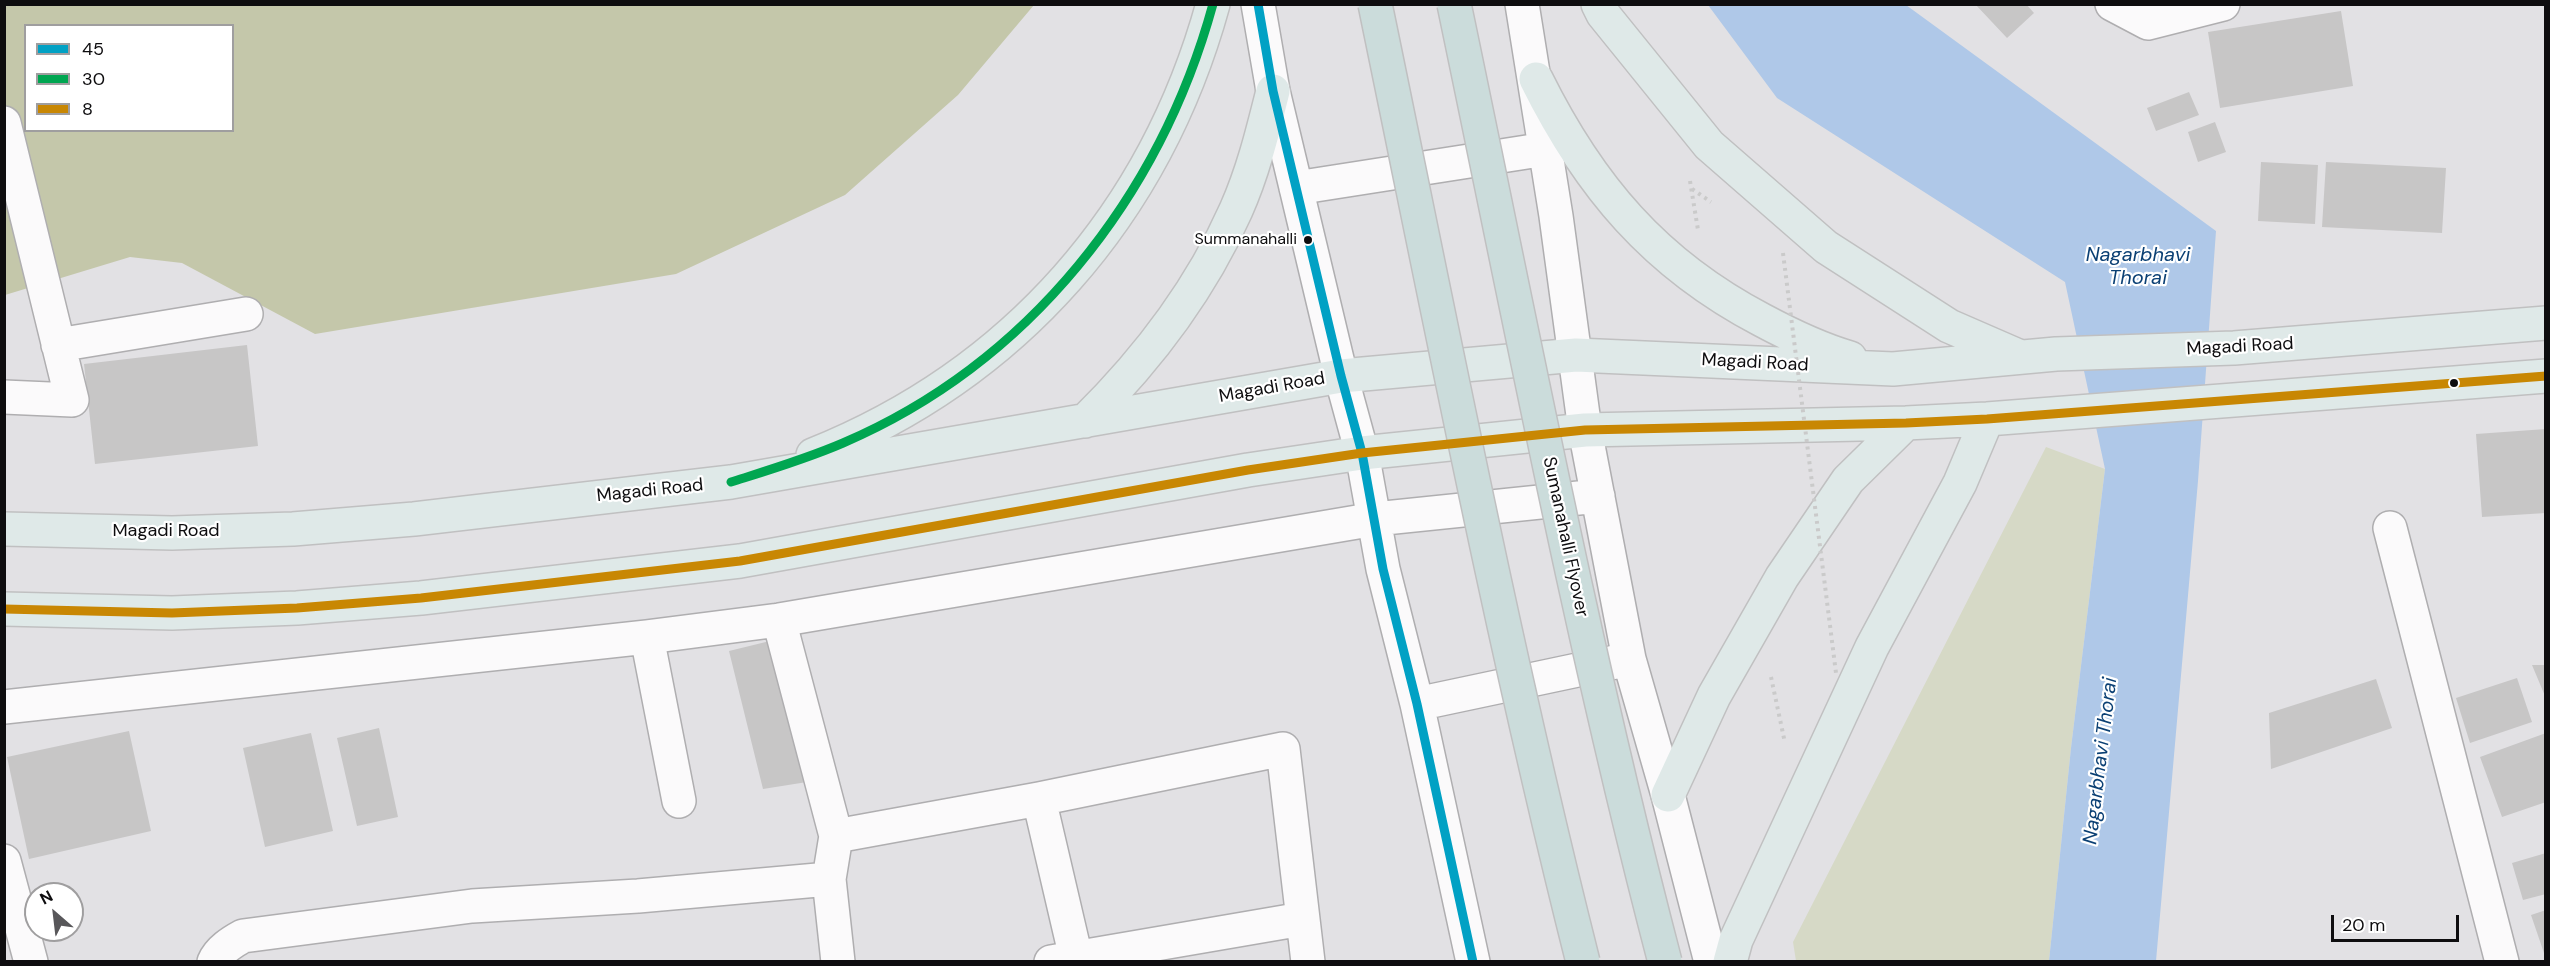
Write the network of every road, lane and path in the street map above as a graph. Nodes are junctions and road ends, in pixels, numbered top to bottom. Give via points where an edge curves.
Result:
1 (1214, 4) edge
2 (1258, 4) edge
3 (1375, 4) edge
4 (1454, 4) edge
5 (1522, 4) edge
6 (1598, 4) edge
7 (2112, 4) edge
8 (2223, 4) edge
9 (1536, 79) junction
10 (1274, 92) junction
11 (4, 123) edge
12 (1546, 149) junction
13 (1689, 177) dead end
14 (1296, 188) junction
15 (1783, 253) dead end
16 (1706, 287) junction
17 (246, 314) dead end
18 (2546, 323) edge
19 (58, 345) junction
20 (1576, 355) junction
21 (2022, 357) junction
22 (1893, 369) junction
23 (1341, 376) junction
24 (2546, 376) edge
25 (4, 397) edge
26 (1988, 419) junction
27 (1085, 421) junction
28 (1906, 423) junction
29 (1585, 430) junction
30 (1362, 453) junction
31 (731, 482) junction
32 (1598, 496) junction
33 (1375, 519) junction
34 (2390, 528) dead end
35 (4, 529) edge
36 (4, 609) edge
37 (1759, 617) junction
38 (779, 620) junction
39 (647, 637) junction
40 (1629, 659) junction
41 (1836, 673) dead end
42 (1417, 704) junction
43 (4, 707) edge
44 (1786, 749) dead end
45 (1668, 795) junction
46 (1039, 798) junction
47 (679, 801) dead end
48 (836, 836) junction
49 (4, 861) edge
50 (828, 879) junction
51 (1302, 919) junction
52 (1068, 960) edge
53 (31, 962) edge
54 (214, 962) edge
55 (838, 962) edge
56 (1308, 962) edge
57 (1473, 962) edge
58 (1583, 962) edge
59 (1665, 962) edge
60 (1711, 962) edge
61 (1730, 962) edge
62 (2502, 962) edge

1 - 31 main road via 1200,52 1150,164 1081,264 1041,308 996,348 898,416 800,460
2 - 10 street
3 - 58 highway, bridge via 1509,649
4 - 59 highway, Sumanahalli Flyover, bridge via 1584,630
5 - 9 street
6 - 21 main road via 1708,145 1826,247 1949,326
7 - 8 street via 2148,23
9 - 12 street
9 - 16 main road via 1557,123 1614,203 1648,239
10 - 14 street
10 - 27 main road via 1258,151 1210,263 1154,348
11 - 19 street
12 - 14 street
12 - 20 street
13 - 16 path
14 - 23 street
15 - 41 path, bridge
16 - 22 main road via 1784,332 1837,354
17 - 19 street
18 - 21 main road, Magadi Road via 2295,344
19 - 25 street via 72,400
20 - 22 main road, Magadi Road
20 - 23 main road, Magadi Road
20 - 29 street
21 - 22 main road, Magadi Road
23 - 27 main road, Magadi Road
23 - 30 street
24 - 26 main road
26 - 28 main road
26 - 61 main road via 1960,483 1872,647 1745,920
27 - 31 main road, Magadi Road
28 - 29 main road
28 - 37 main road via 1848,480
29 - 30 main road
29 - 32 street
30 - 33 street
30 - 36 main road via 740,561 421,598 172,613
31 - 35 main road, Magadi Road via 293,529 172,533
32 - 33 street
32 - 40 street
33 - 38 street
33 - 42 street via 1383,569
34 - 62 street
37 - 44 path
37 - 45 main road via 1714,696
38 - 39 street
38 - 48 street
39 - 43 street
39 - 47 street
40 - 42 street
40 - 45 street
42 - 57 street
45 - 60 street
46 - 48 street
46 - 51 street via 1283,749
46 - 52 street
48 - 50 street
49 - 53 street
50 - 54 street via 472,906 243,936
50 - 55 street
51 - 52 street
51 - 56 street

